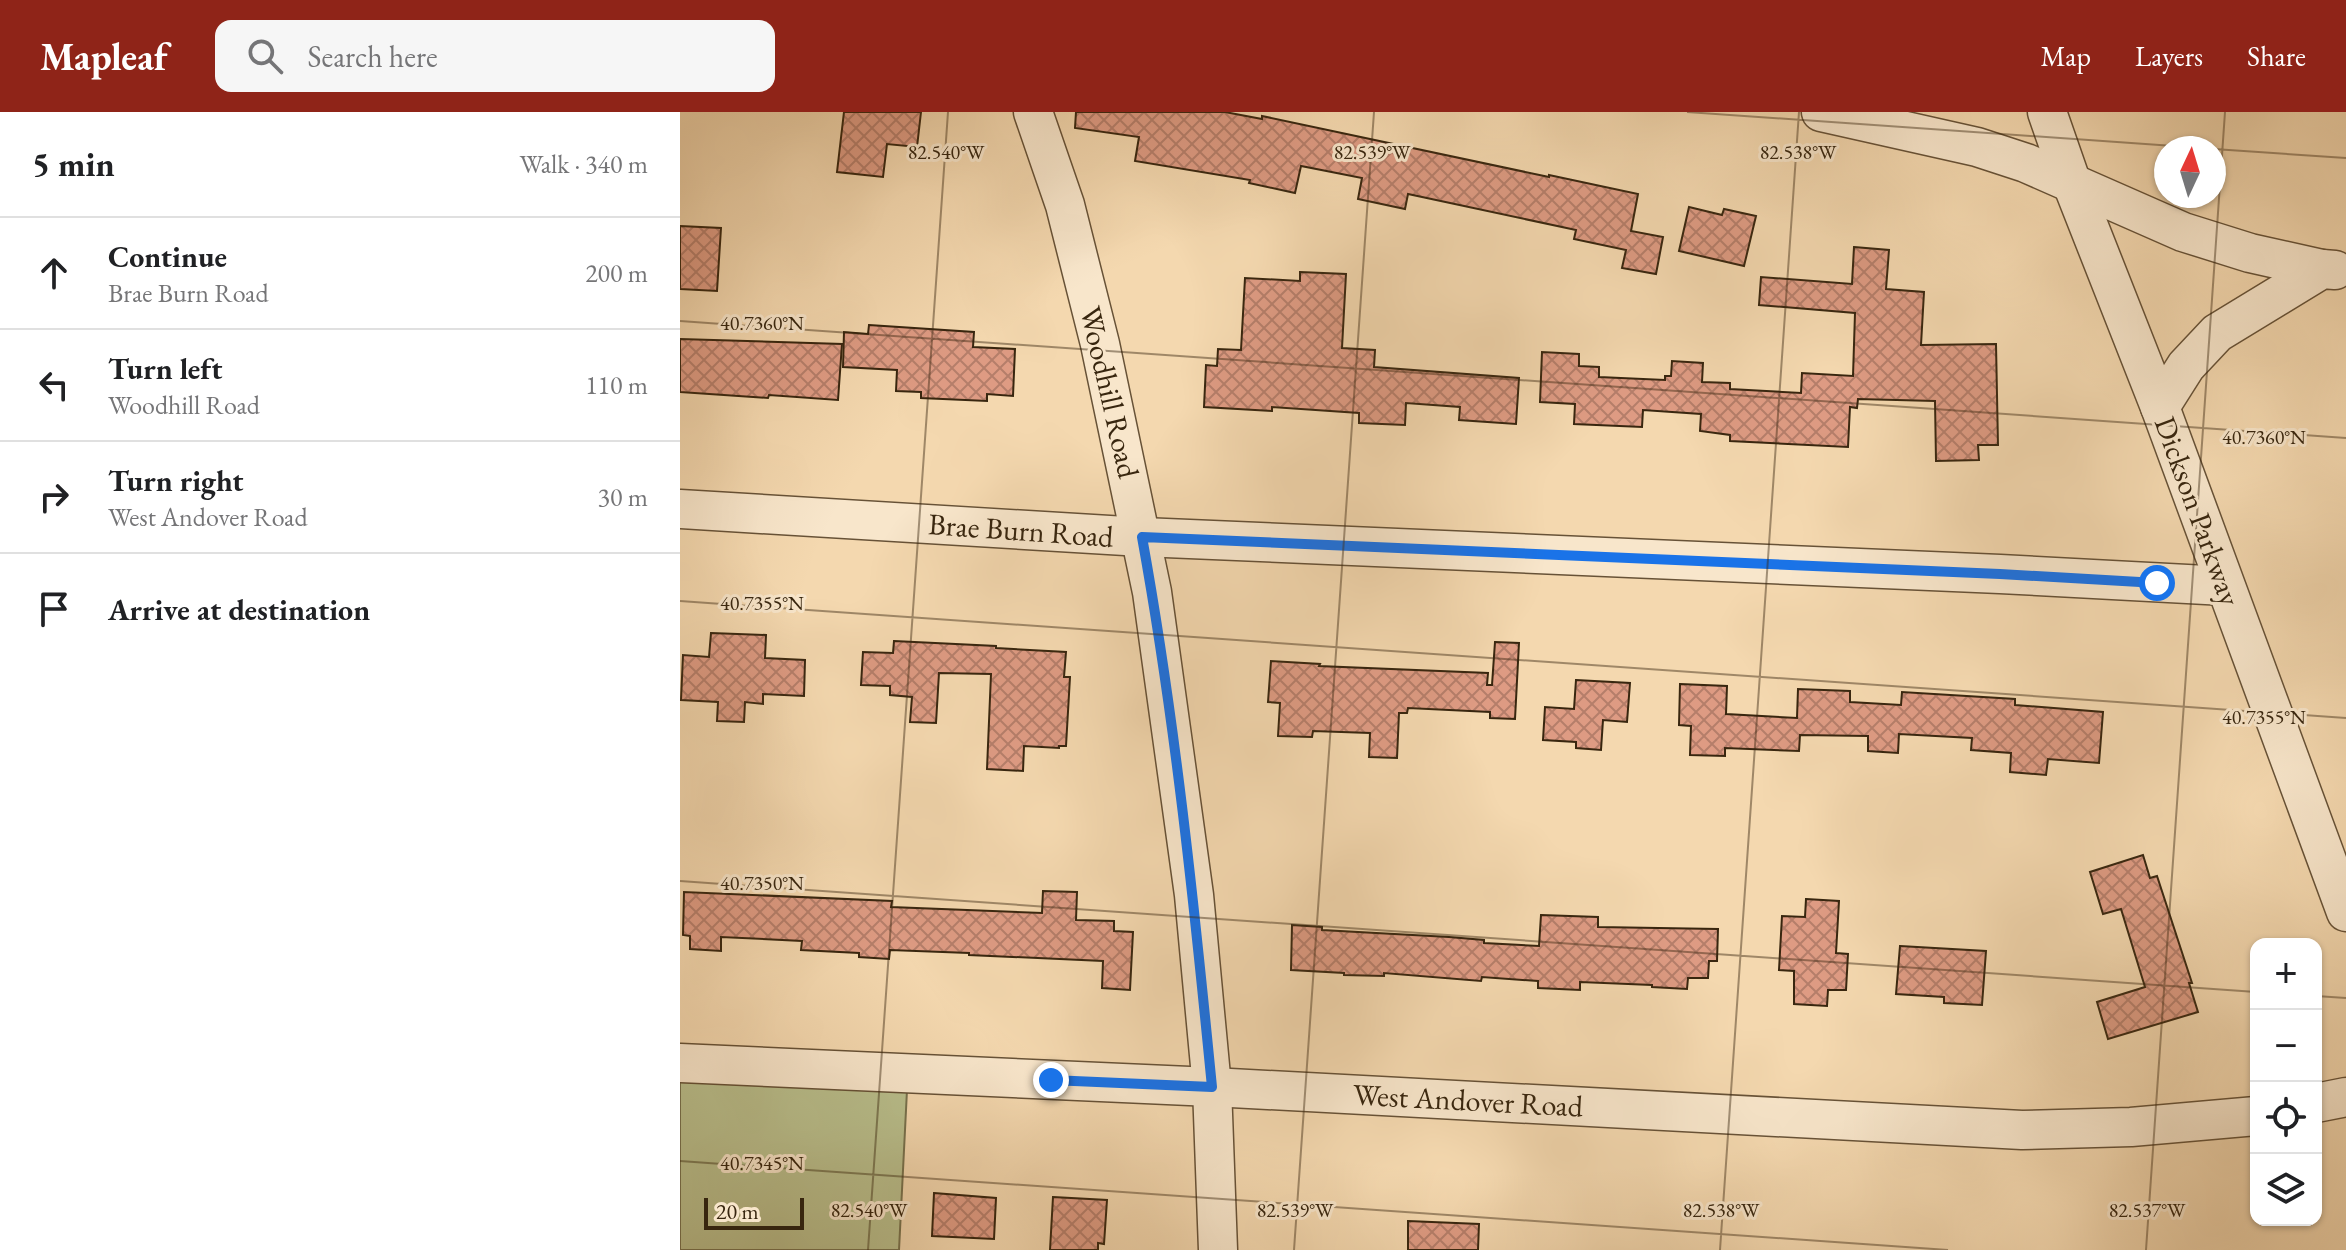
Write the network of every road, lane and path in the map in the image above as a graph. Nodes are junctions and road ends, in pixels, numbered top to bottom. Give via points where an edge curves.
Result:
1 (1033, 112) edge
2 (1821, 112) edge
3 (2047, 112) edge
4 (2071, 181) junction
5 (2334, 270) edge
6 (2160, 407) junction
7 (680, 509) edge
8 (1142, 537) junction
9 (2225, 586) junction
10 (2346, 912) edge
11 (680, 1063) edge
12 (1212, 1087) junction
13 (2346, 1097) edge
14 (2322, 1102) edge
15 (2250, 1117) edge
16 (1218, 1250) edge

1 - 8 street, Woodhill Road via 1065,205
2 - 4 street via 1977,147
3 - 4 street, Dickson Parkway
4 - 5 street via 2183,232 2250,253
4 - 6 street, Dickson Parkway
5 - 6 street via 2217,333 2186,366
6 - 9 street, Dickson Parkway
7 - 8 street, Brae Burn Road
8 - 9 street, Brae Burn Road
8 - 12 street, Woodhill Road via 1194,895
9 - 10 street, Dickson Parkway
11 - 12 street, West Andover Road
12 - 15 street, West Andover Road via 2022,1130
12 - 16 street, Woodhill Road
13 - 14 street

